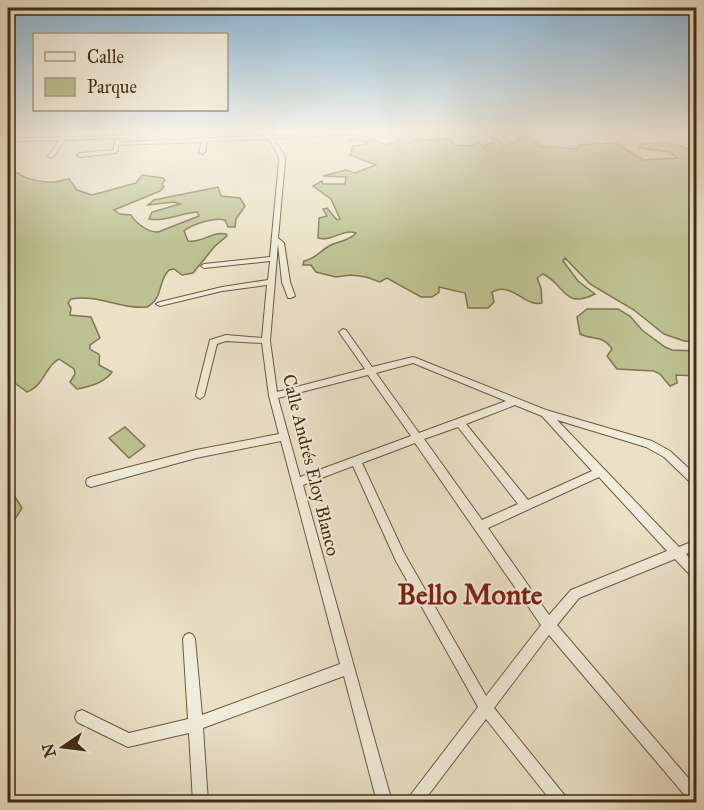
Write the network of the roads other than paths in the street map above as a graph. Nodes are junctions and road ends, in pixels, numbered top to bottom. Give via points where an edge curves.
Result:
1 (281, 170) edge
2 (275, 239) junction
3 (272, 259) junction
4 (204, 266) dead end
5 (271, 282) junction
6 (291, 296) dead end
7 (160, 304) dead end
8 (343, 332) dead end
9 (267, 341) junction
10 (369, 371) junction
11 (200, 396) dead end
12 (273, 396) junction
13 (513, 402) junction
14 (544, 413) junction
15 (460, 423) junction
16 (283, 437) junction
17 (416, 439) junction
18 (356, 461) junction
19 (600, 472) junction
20 (696, 481) edge
21 (92, 482) dead end
22 (297, 483) junction
23 (525, 504) junction
24 (481, 526) junction
25 (696, 545) edge
26 (678, 554) junction
27 (696, 573) edge
28 (549, 624) junction
29 (189, 639) dead end
30 (348, 668) junction
31 (486, 709) junction
32 (82, 717) dead end
33 (195, 724) junction
34 (693, 794) dead end
35 (201, 802) edge
36 (385, 802) edge
37 (414, 802) edge
38 (561, 802) edge

1 - 2 street, Calle Andrés Eloy Blanco
2 - 3 street, Calle Andrés Eloy Blanco
2 - 6 street via 282,243
3 - 4 street
3 - 5 street, Calle Andrés Eloy Blanco
5 - 7 street
5 - 9 street, Calle Andrés Eloy Blanco
8 - 10 street
9 - 11 street via 226,338 213,342
9 - 12 street, Calle Andrés Eloy Blanco
10 - 12 street
10 - 13 street via 413,360
10 - 17 street
12 - 16 street, Calle Andrés Eloy Blanco
13 - 14 street
13 - 15 street
14 - 19 street
14 - 20 street via 649,444 667,454
15 - 17 street
15 - 23 street
16 - 21 street via 196,454
16 - 22 street, Calle Andrés Eloy Blanco
17 - 18 street
17 - 24 street
18 - 22 street
18 - 31 street via 400,557
19 - 23 street
19 - 26 street
22 - 30 street, Calle Andrés Eloy Blanco
23 - 24 street
24 - 28 street
25 - 26 street
26 - 27 street
26 - 28 street via 575,594
28 - 31 street
28 - 34 street
29 - 33 street
30 - 33 street
30 - 36 street, Calle Andrés Eloy Blanco
31 - 37 street
31 - 38 street
32 - 33 street via 128,740
33 - 35 street

